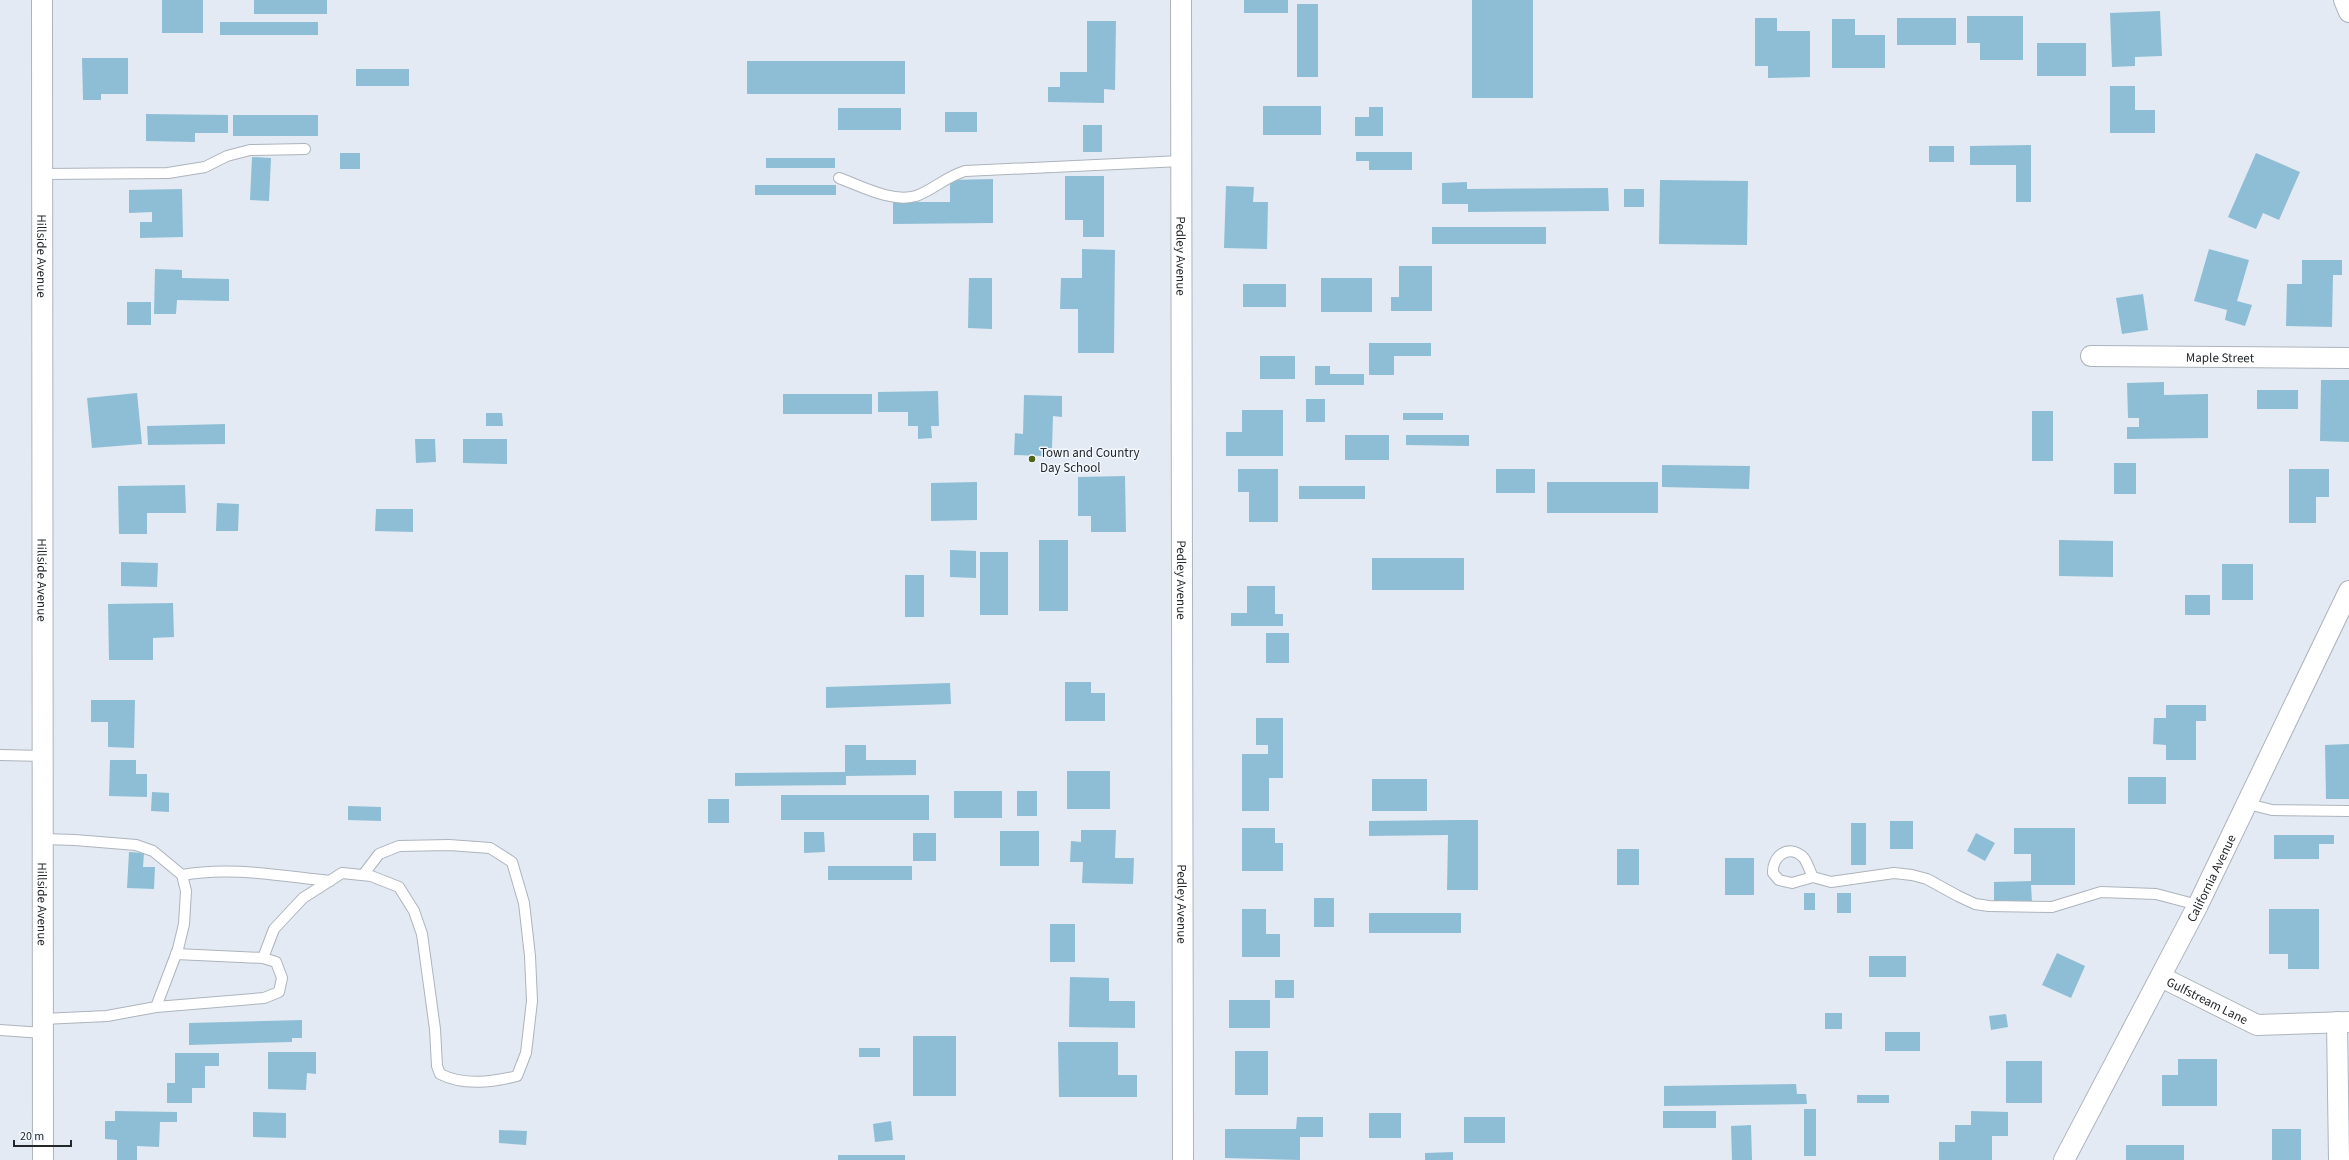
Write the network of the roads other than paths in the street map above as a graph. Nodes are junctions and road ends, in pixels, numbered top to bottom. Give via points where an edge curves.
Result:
1 (42, 0) edge
2 (1181, 0) edge
3 (2344, 0) edge
4 (2349, 12) edge
5 (305, 149) dead end
6 (1181, 162) junction
7 (42, 174) junction
8 (839, 178) dead end
9 (2090, 356) dead end
10 (2349, 358) edge
11 (2349, 591) edge
12 (0, 755) edge
13 (43, 756) junction
14 (2248, 804) junction
15 (2349, 811) edge
16 (43, 839) junction
17 (182, 875) junction
18 (363, 875) junction
19 (1813, 877) dead end
20 (330, 881) junction
21 (2198, 905) junction
22 (176, 954) junction
23 (263, 958) junction
24 (2161, 977) junction
25 (156, 1008) junction
26 (2343, 1022) edge
27 (43, 1026) junction
28 (0, 1030) edge
29 (43, 1160) edge
30 (1183, 1160) edge
31 (2064, 1160) edge
32 (2339, 1160) edge

1 - 7 street, Hillside Avenue
2 - 6 street, Pedley Avenue
3 - 4 street
5 - 7 lane via 250,150 227,156 205,167 168,173
6 - 8 lane via 965,171 916,196 906,197 880,193
6 - 30 street, Pedley Avenue
7 - 13 street, Hillside Avenue
9 - 10 street, Maple Street
11 - 14 street, California Avenue
12 - 13 lane
13 - 16 street, Hillside Avenue
14 - 15 lane via 2272,810
14 - 21 street, California Avenue
16 - 17 lane via 136,845 153,851
16 - 27 street, Hillside Avenue
17 - 20 lane via 199,872 257,873
17 - 22 lane via 186,891 184,924
18 - 18 lane via 400,887 414,911 422,934 440,1074 453,1080 493,1082 517,1076 526,1053 532,1002 524,903 512,862 490,848 449,845 399,846 379,854
18 - 20 lane via 342,874
19 - 21 lane via 1831,882 1894,874 1912,875 1927,878 1958,896 1989,906 2052,907 2101,892 2156,894
20 - 23 lane via 303,898 274,929
21 - 24 street, California Avenue
22 - 23 lane
22 - 25 lane
23 - 25 lane via 276,962 282,978 279,992 264,998
24 - 26 street, Gulfstream Lane via 2257,1025
24 - 31 street, California Avenue
25 - 27 lane
26 - 32 street
27 - 28 lane
27 - 29 street, Hillside Avenue

